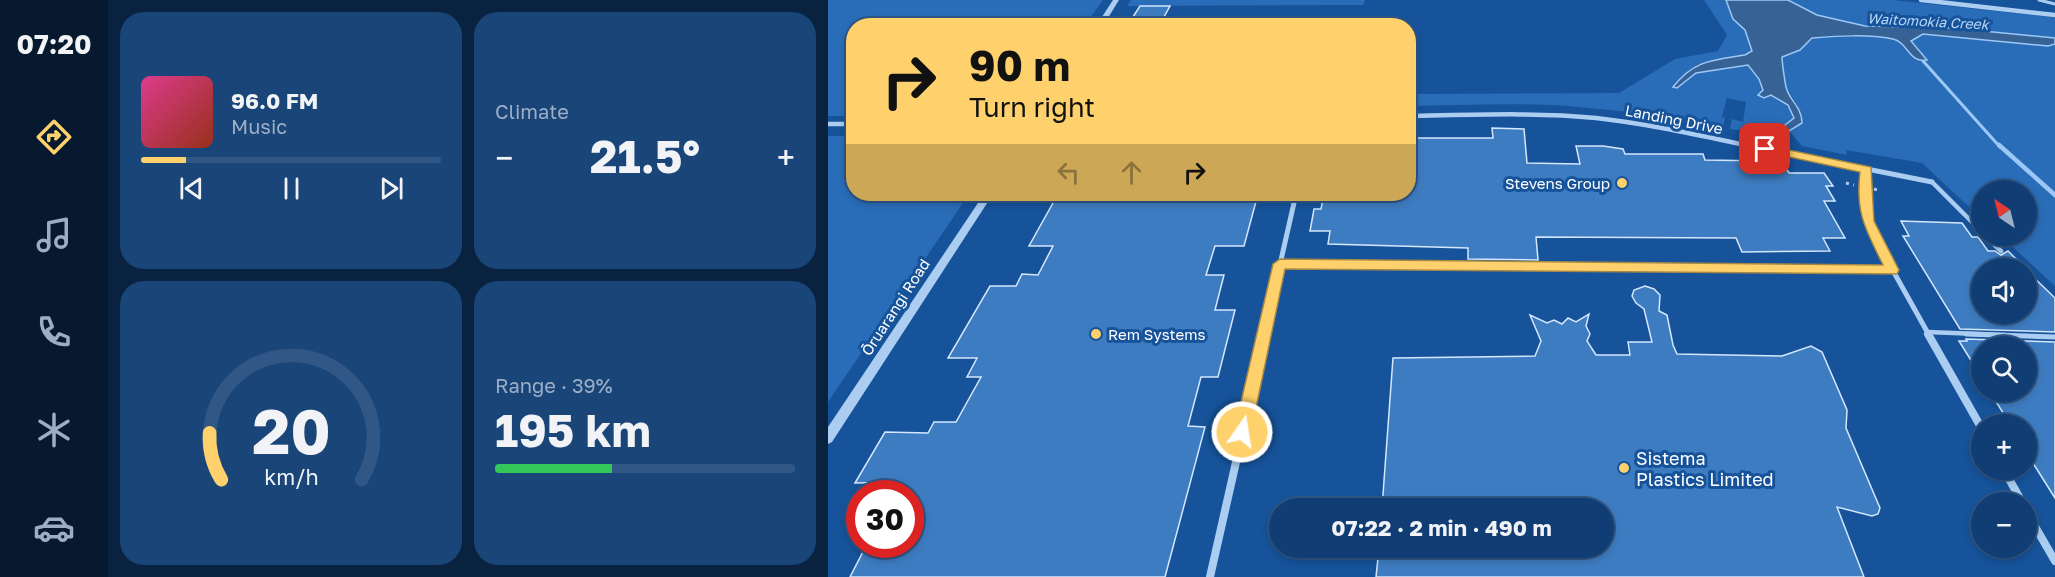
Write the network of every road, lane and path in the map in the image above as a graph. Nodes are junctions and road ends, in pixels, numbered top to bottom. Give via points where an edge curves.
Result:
1 (1116, 0) edge
2 (1923, 0) edge
3 (2040, 0) edge
4 (2055, 4) edge
5 (2055, 15) edge
6 (1104, 18) edge
7 (1416, 116) edge
8 (828, 124) edge
9 (846, 124) edge
10 (1866, 170) junction
11 (1932, 182) joint
12 (1846, 183) dead end
13 (1854, 185) dead end
14 (983, 201) edge
15 (1294, 201) edge
16 (1971, 221) edge
17 (1996, 246) edge
18 (2001, 251) dead end
19 (1280, 264) junction
20 (1893, 270) junction
21 (1927, 332) junction
22 (2055, 337) edge
23 (1973, 414) edge
24 (828, 438) edge
25 (2037, 530) edge
26 (2055, 561) edge
27 (1210, 577) edge

1 - 6 street
2 - 5 street
3 - 4 lane
7 - 10 street, Landing Drive via 1595,118 1645,124
8 - 9 street
10 - 11 street, Landing Drive
10 - 20 street via 1868,221
11 - 16 lane
12 - 13 path
14 - 24 street, Ōruarangi Road
15 - 19 street
17 - 18 lane
19 - 20 lane
19 - 27 street
20 - 21 street
21 - 22 lane
21 - 23 street
25 - 26 street

